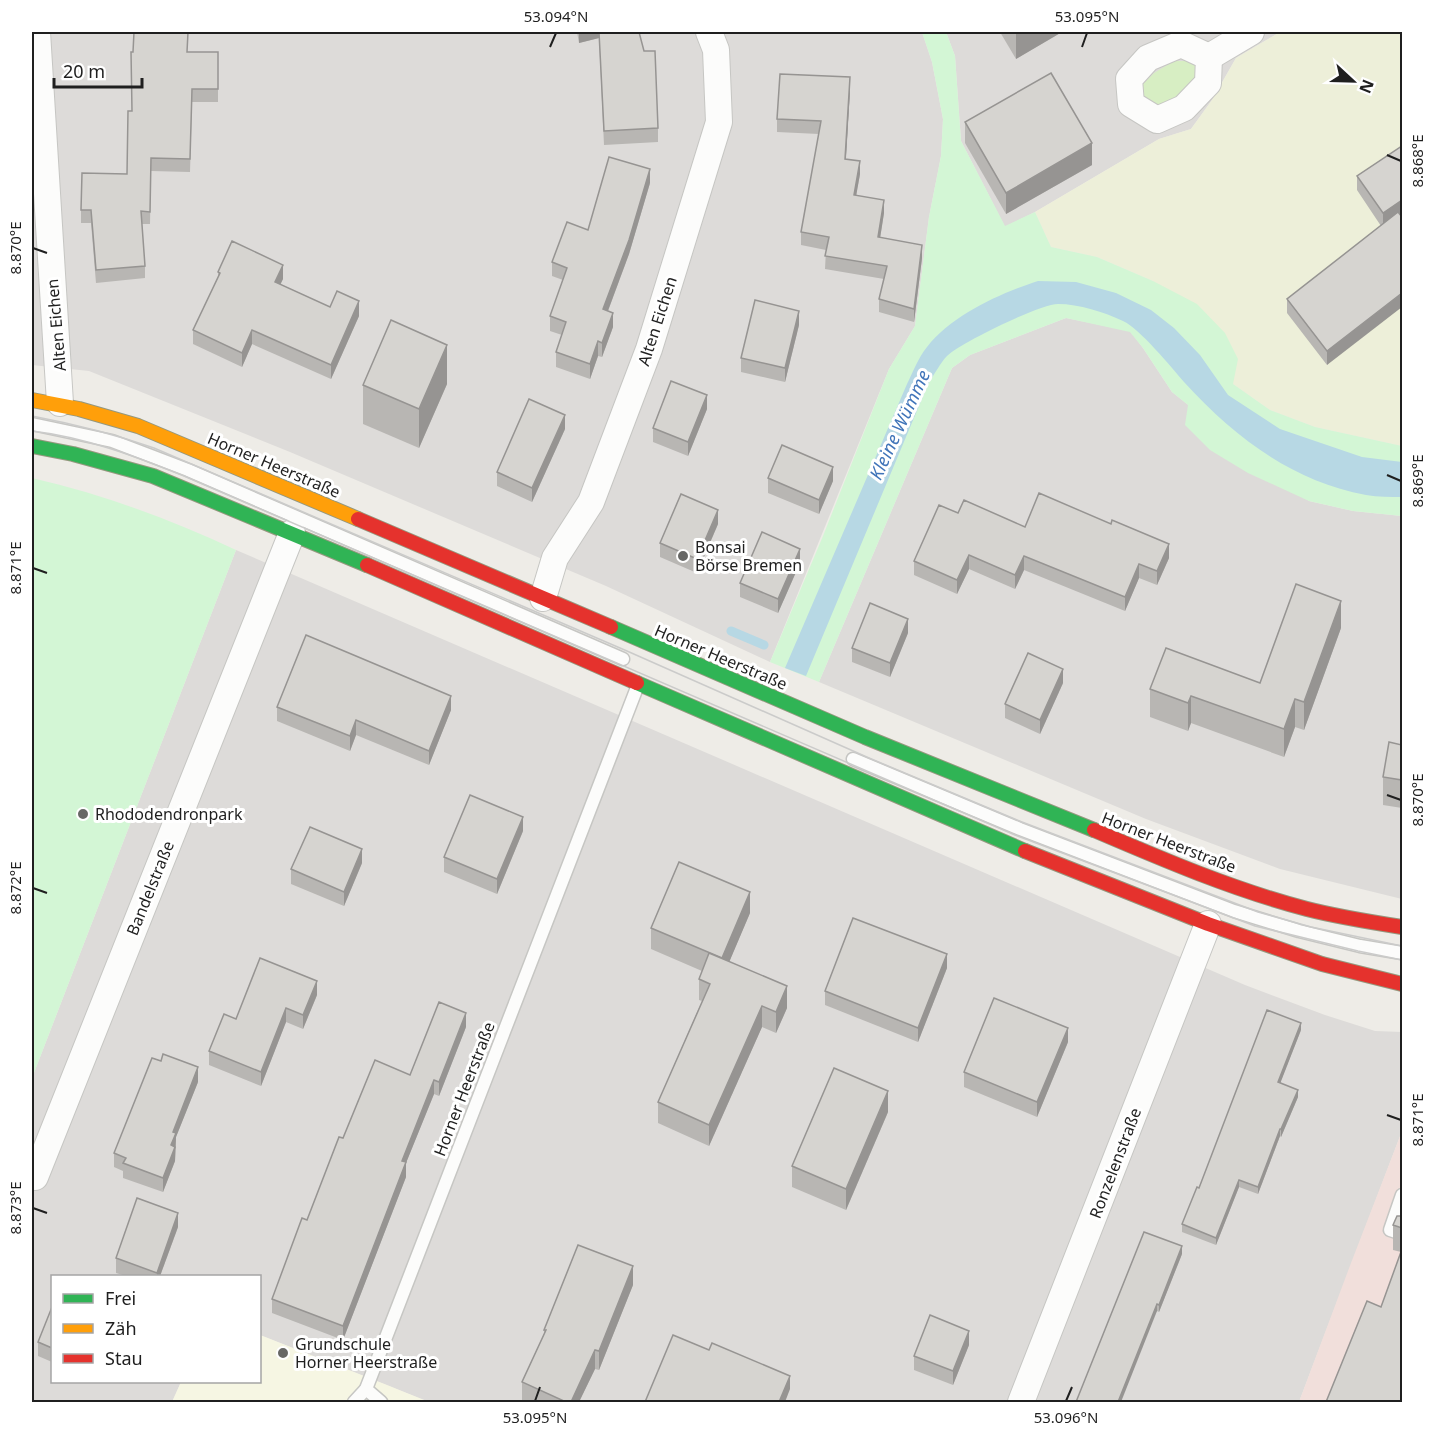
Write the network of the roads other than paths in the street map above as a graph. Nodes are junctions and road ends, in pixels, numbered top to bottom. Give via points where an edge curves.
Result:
1 (37, 32) edge
2 (709, 32) edge
3 (1251, 32) edge
4 (1209, 57) dead end
5 (32, 400) edge
6 (60, 403) junction
7 (32, 424) edge
8 (32, 446) edge
9 (292, 533) junction
10 (543, 598) junction
11 (634, 664) dead end
12 (638, 684) junction
13 (840, 753) dead end
14 (1208, 924) junction
15 (1402, 927) edge
16 (1402, 953) edge
17 (1402, 984) edge
18 (35, 1177) dead end
19 (1402, 1195) edge
20 (1399, 1233) edge
21 (366, 1389) junction
22 (354, 1402) edge
23 (381, 1402) edge
24 (1021, 1402) edge

1 - 6 street, Alten Eichen
2 - 10 street, Alten Eichen via 716,50 719,122 649,349 591,502 555,558
3 - 4 street
5 - 6 main road, Horner Heerstraße
6 - 10 main road, Horner Heerstraße via 109,415 153,432
7 - 11 lane via 112,441 188,470
8 - 9 main road via 153,476
9 - 12 main road
9 - 18 street, Bandelstraße
10 - 15 main road, Horner Heerstraße via 897,752 1205,875 1301,908
12 - 14 main road via 1011,845
12 - 21 lane, Horner Heerstraße
13 - 16 lane via 1020,829 1234,911 1299,931
14 - 17 main road via 1322,964
14 - 24 street, Ronzelenstraße
19 - 20 lane via 1390,1230
21 - 22 lane, Horner Heerstraße
21 - 23 lane

